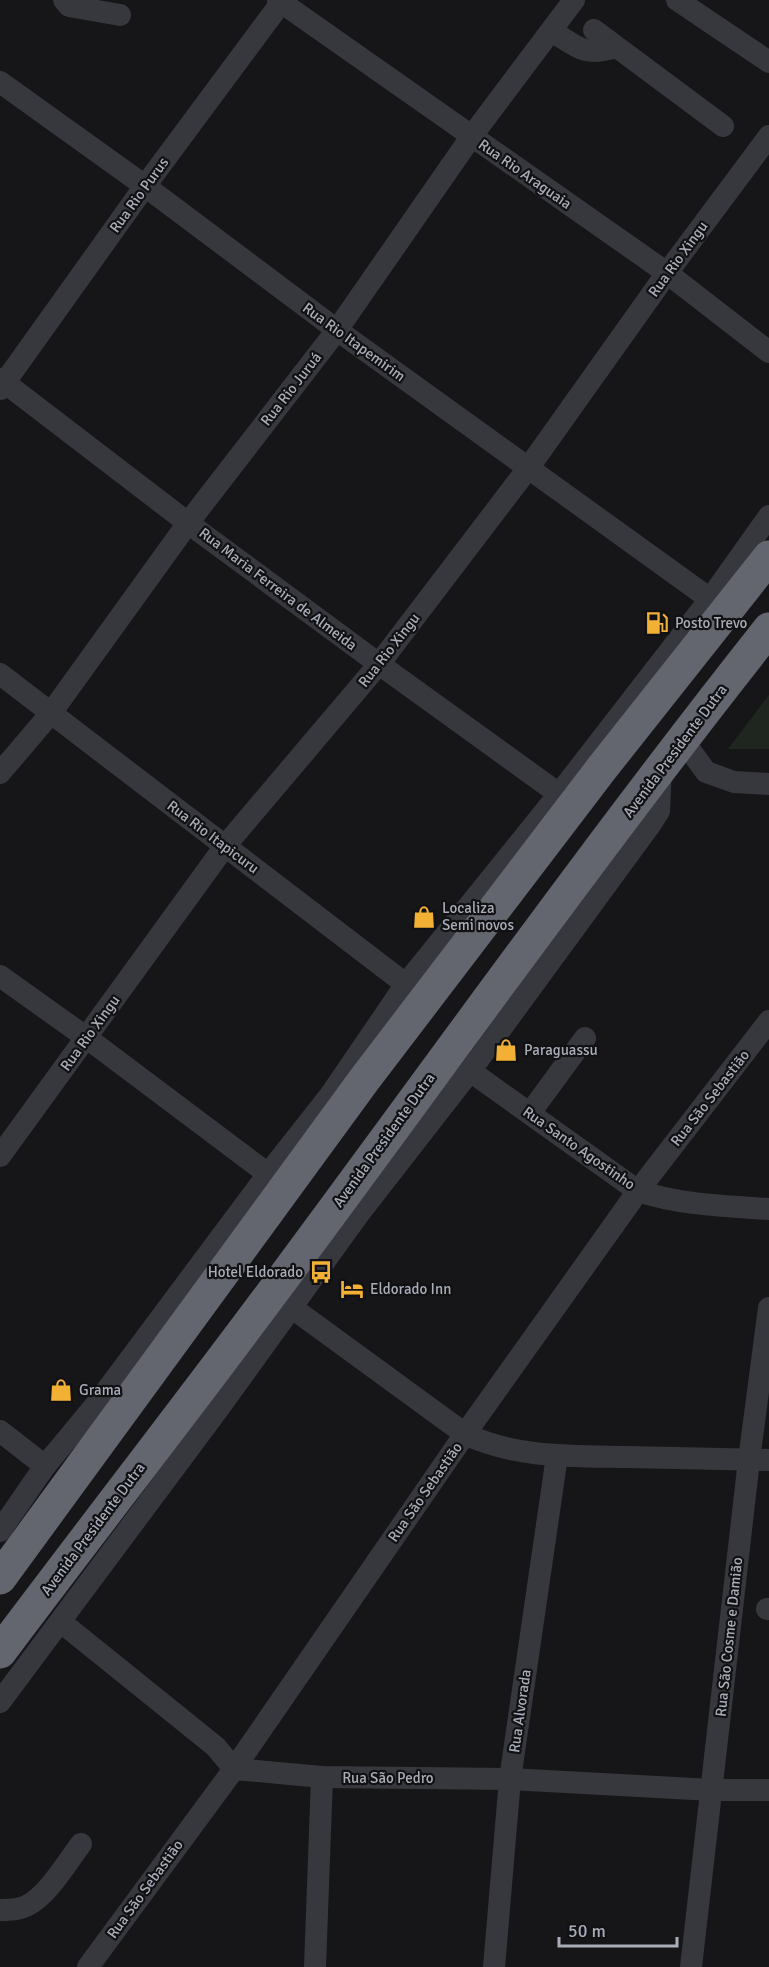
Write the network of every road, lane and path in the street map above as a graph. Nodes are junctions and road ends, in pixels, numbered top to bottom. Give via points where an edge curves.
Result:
1 (677, 0) edge
2 (281, 1) edge
3 (67, 3) edge
4 (565, 3) edge
5 (120, 15) dead end
6 (594, 30) dead end
7 (552, 31) junction
8 (615, 47) junction
9 (769, 63) edge
10 (0, 82) edge
11 (723, 126) dead end
12 (471, 136) junction
13 (769, 136) edge
14 (145, 186) junction
15 (667, 273) junction
16 (337, 330) junction
17 (769, 352) edge
18 (2, 383) edge
19 (530, 467) junction
20 (769, 516) edge
21 (188, 523) junction
22 (757, 560) edge
23 (710, 599) junction
24 (769, 629) edge
25 (379, 664) junction
26 (0, 674) edge
27 (647, 679) junction
28 (51, 713) junction
29 (682, 740) junction
30 (661, 767) junction
31 (602, 768) junction
32 (0, 773) edge
33 (769, 784) edge
34 (559, 794) junction
35 (225, 846) junction
36 (543, 926) junction
37 (552, 958) junction
38 (0, 976) edge
39 (416, 992) junction
40 (769, 1021) edge
41 (87, 1038) junction
42 (585, 1038) dead end
43 (470, 1071) junction
44 (364, 1080) junction
45 (331, 1094) junction
46 (530, 1113) junction
47 (0, 1156) edge
48 (268, 1174) junction
49 (638, 1191) junction
50 (769, 1209) edge
51 (291, 1308) junction
52 (769, 1308) edge
53 (107, 1409) junction
54 (0, 1431) edge
55 (465, 1434) junction
56 (557, 1456) junction
57 (759, 1460) edge
58 (45, 1466) junction
59 (0, 1531) edge
60 (0, 1578) edge
61 (61, 1622) junction
62 (0, 1652) edge
63 (0, 1702) edge
64 (234, 1768) junction
65 (322, 1777) junction
66 (510, 1779) junction
67 (712, 1790) junction
68 (769, 1790) edge
69 (81, 1844) dead end
70 (0, 1910) edge
71 (87, 1967) edge
72 (315, 1967) edge
73 (494, 1967) edge
74 (691, 1967) edge

1 - 9 street
2 - 12 street, Rua Rio Araguaia
2 - 14 street, Rua Rio Purus
3 - 5 street
4 - 7 street, Rua Rio Juruá
6 - 8 street
7 - 8 street via 583,51 600,52
7 - 12 street, Rua Rio Juruá
8 - 11 street
10 - 14 street, Rua Rio Itapemirim
12 - 15 street, Rua Rio Araguaia
12 - 16 street, Rua Rio Juruá
13 - 15 street, Rua Rio Xingu
14 - 16 street, Rua Rio Itapemirim
14 - 18 street, Rua Rio Purus
15 - 17 street, Rua Rio Araguaia
15 - 19 street, Rua Rio Xingu
16 - 19 street, Rua Rio Itapemirim
16 - 21 street, Rua Rio Juruá
18 - 21 street, Rua Maria Ferreira de Almeida
19 - 23 street, Rua Rio Itapemirim
19 - 25 street, Rua Rio Xingu
20 - 22 street
21 - 25 street, Rua Maria Ferreira de Almeida
21 - 28 street, Rua Rio Juruá
22 - 23 street
22 - 31 highway
23 - 27 street
24 - 29 highway, Avenida Presidente Dutra
25 - 34 street, Rua Maria Ferreira de Almeida
25 - 35 street, Rua Rio Xingu
26 - 28 street, Rua Rio Itapicuru
27 - 31 highway
27 - 34 street
28 - 32 street, Rua Rio Juruá
28 - 35 street, Rua Rio Itapicuru
29 - 30 highway, Avenida Presidente Dutra
29 - 33 street via 706,772 734,782
30 - 36 highway, Avenida Presidente Dutra
30 - 37 street via 659,811
31 - 39 highway
34 - 39 street
35 - 39 street, Rua Rio Itapicuru
35 - 41 street, Rua Rio Xingu
36 - 37 highway
36 - 62 highway, Avenida Presidente Dutra via 271,1295
37 - 43 street
38 - 41 street
39 - 44 highway
39 - 45 street
40 - 49 street, Rua São Sebastião
41 - 47 street, Rua Rio Xingu
41 - 48 street
42 - 46 street
43 - 46 street, Rua Santo Agostinho
43 - 51 street
44 - 45 highway
44 - 53 highway
45 - 48 street
46 - 49 street, Rua Santo Agostinho
48 - 53 street
49 - 50 street, Rua Santo Agostinho via 693,1204
49 - 55 street, Rua São Sebastião
51 - 55 street
51 - 61 street
52 - 57 street, Rua São Cosme e Damião
53 - 58 street
53 - 60 highway
54 - 58 street
55 - 56 street via 487,1445
55 - 64 street, Rua São Sebastião
56 - 57 street
56 - 66 street, Rua Alvorada
57 - 67 street, Rua São Cosme e Damião
58 - 59 street
61 - 63 street
61 - 64 street via 216,1747
64 - 65 street, Rua São Pedro
64 - 71 street, Rua São Sebastião
65 - 66 street, Rua São Pedro
65 - 72 street
66 - 67 street, Rua São Pedro
66 - 73 street, Rua Alvorada
67 - 68 street, Rua São Pedro
67 - 74 street, Rua São Cosme e Damião
69 - 70 street via 44,1892 28,1906

